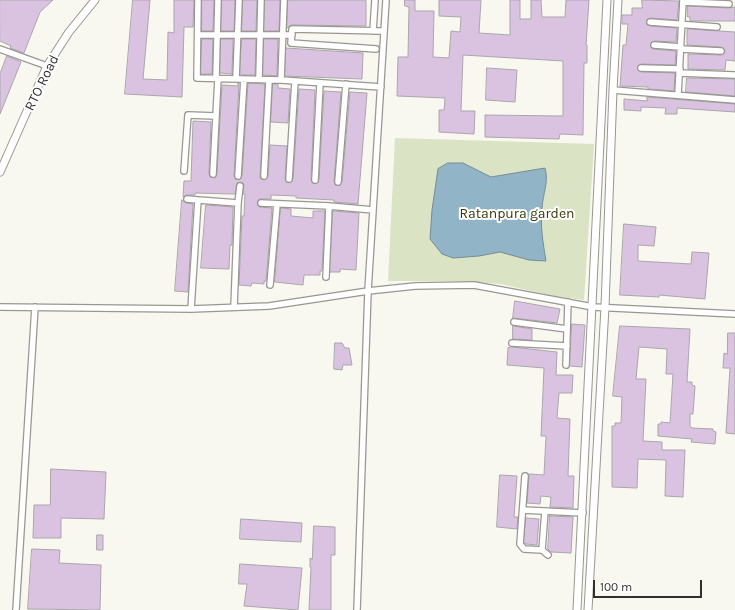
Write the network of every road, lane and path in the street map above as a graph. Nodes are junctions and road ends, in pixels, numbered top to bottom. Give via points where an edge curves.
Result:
1 (95, 0) edge
2 (198, 0) edge
3 (218, 0) edge
4 (239, 0) edge
5 (261, 0) edge
6 (284, 0) edge
7 (375, 0) edge
8 (386, 0) edge
9 (607, 0) edge
10 (618, 0) edge
11 (683, 1) edge
12 (728, 4) dead end
13 (650, 22) dead end
14 (682, 24) junction
15 (717, 27) dead end
16 (373, 31) junction
17 (384, 32) junction
18 (198, 35) junction
19 (217, 35) junction
20 (238, 35) junction
21 (260, 35) junction
22 (282, 35) junction
23 (292, 35) junction
24 (654, 46) dead end
25 (681, 48) junction
26 (0, 49) edge
27 (376, 49) dead end
28 (720, 51) dead end
29 (47, 66) junction
30 (641, 68) dead end
31 (679, 71) junction
32 (734, 75) dead end
33 (217, 78) junction
34 (236, 79) junction
35 (244, 79) junction
36 (259, 80) junction
37 (269, 80) junction
38 (281, 80) junction
39 (295, 81) junction
40 (320, 83) junction
41 (346, 84) junction
42 (381, 86) junction
43 (613, 90) junction
44 (678, 95) junction
45 (735, 100) edge
46 (216, 116) junction
47 (184, 171) dead end
48 (0, 172) edge
49 (213, 174) dead end
50 (238, 176) dead end
51 (264, 176) dead end
52 (289, 180) dead end
53 (315, 180) dead end
54 (338, 182) dead end
55 (240, 186) dead end
56 (187, 199) dead end
57 (198, 200) junction
58 (238, 203) junction
59 (261, 203) dead end
60 (277, 204) junction
61 (329, 206) junction
62 (373, 210) junction
63 (326, 277) dead end
64 (270, 285) dead end
65 (368, 291) junction
66 (568, 302) junction
67 (0, 307) edge
68 (35, 307) junction
69 (234, 307) junction
70 (593, 307) junction
71 (605, 307) junction
72 (191, 309) junction
73 (735, 314) edge
74 (514, 322) dead end
75 (567, 329) junction
76 (512, 343) dead end
77 (567, 346) junction
78 (566, 366) dead end
79 (526, 476) dead end
80 (523, 510) junction
81 (545, 511) junction
82 (583, 512) junction
83 (542, 550) junction
84 (548, 555) dead end
85 (16, 610) edge
86 (357, 610) edge
87 (577, 610) edge
88 (588, 610) edge

1 - 29 street, RTO Road via 69,32
2 - 18 street
3 - 19 street
4 - 20 street
5 - 21 street
6 - 22 street
7 - 16 street
8 - 17 street
9 - 70 street
10 - 43 street
11 - 12 street
11 - 14 street
13 - 14 street
14 - 15 street
14 - 25 street
16 - 17 street
16 - 23 street via 292,29
17 - 42 street
18 - 19 street
18 - 33 street via 197,78
19 - 20 street
19 - 33 street
20 - 21 street
20 - 34 street
21 - 22 street
21 - 36 street
22 - 23 street
22 - 38 street
23 - 27 street via 291,44
24 - 25 street
25 - 28 street
25 - 31 street
26 - 29 street
29 - 48 street, RTO Road
30 - 31 street
31 - 32 street
31 - 44 street
33 - 34 street
33 - 46 street
34 - 35 street
35 - 36 street
35 - 50 street
36 - 37 street
37 - 38 street
37 - 51 street
38 - 39 street
39 - 40 street
39 - 52 street
40 - 41 street
40 - 53 street
41 - 42 street
41 - 54 street
42 - 62 street
43 - 44 street
43 - 71 street
44 - 45 street
46 - 47 street via 188,115
46 - 49 street
55 - 58 street
56 - 57 street
57 - 58 street
57 - 72 street
58 - 69 street
59 - 60 street
60 - 61 street
60 - 64 street
61 - 62 street
61 - 63 street
62 - 65 street
65 - 66 street via 415,286 474,285
65 - 69 street via 269,306
65 - 86 street
66 - 70 street
66 - 75 street
67 - 68 street
68 - 72 street
68 - 85 street
69 - 72 street
70 - 71 street
70 - 82 street
71 - 73 street
71 - 88 street
74 - 75 street
75 - 77 street
76 - 77 street
77 - 78 street
79 - 80 street
80 - 81 street
80 - 83 street via 520,541 522,547
81 - 82 street
81 - 83 street
82 - 87 street
83 - 84 street

